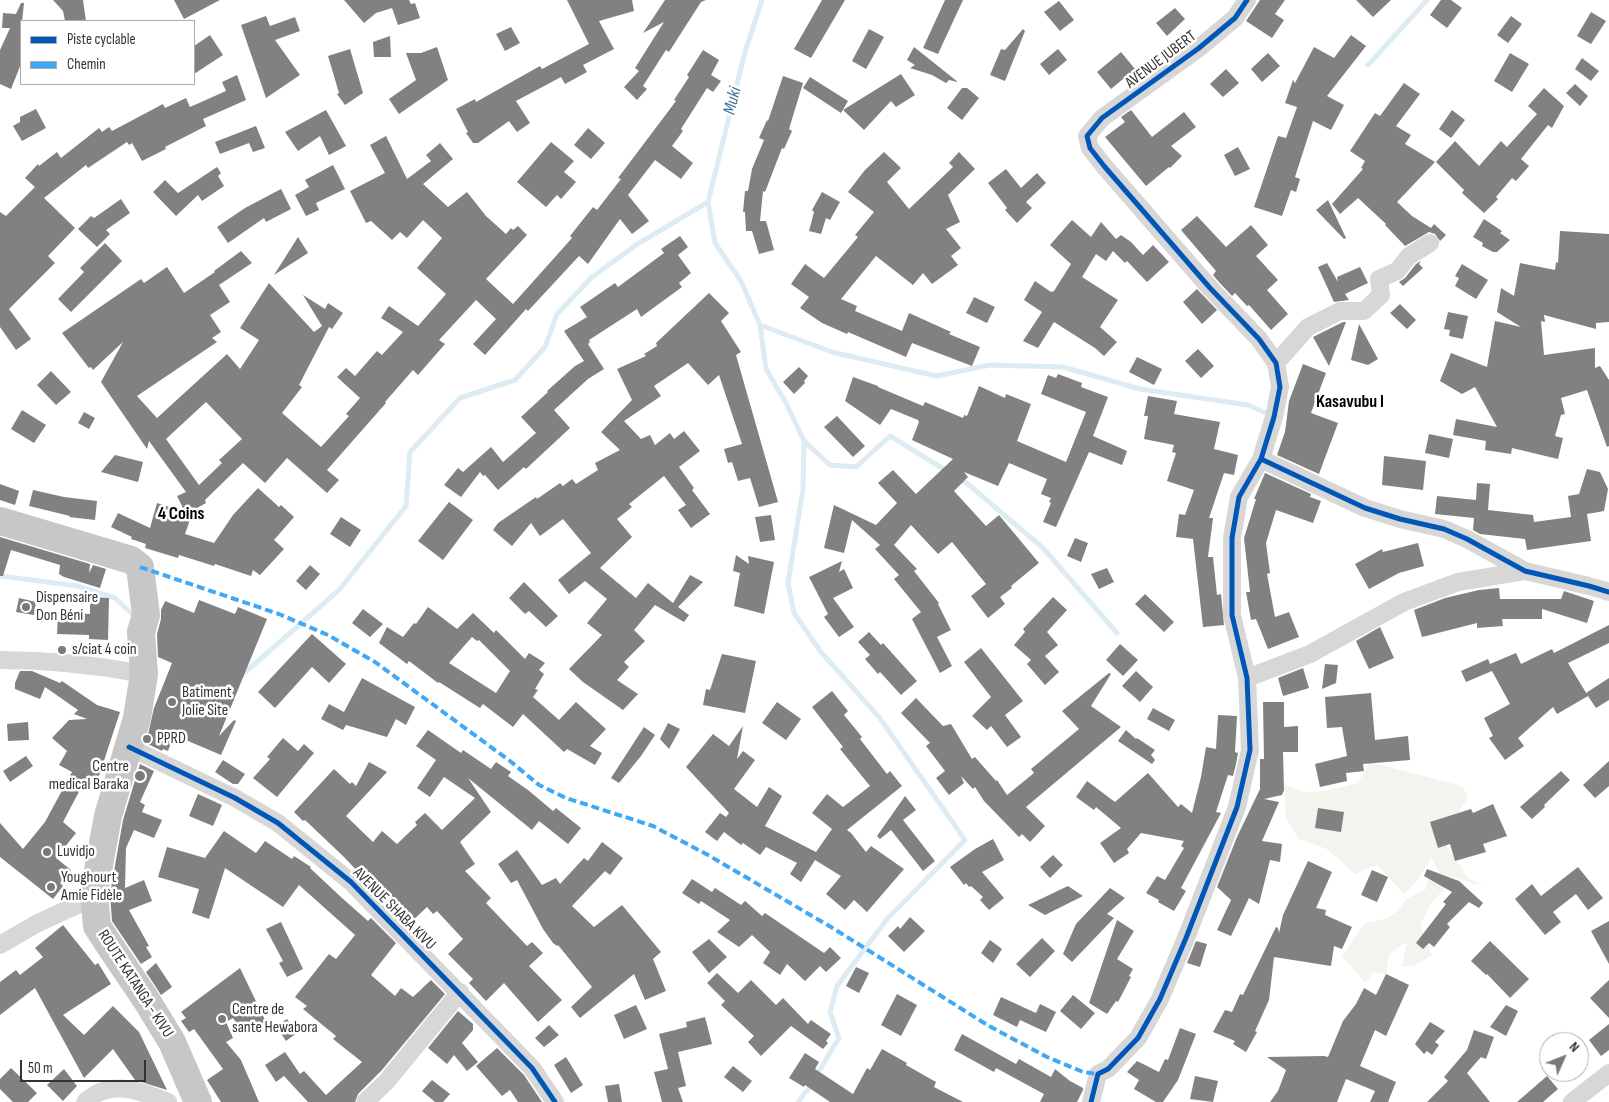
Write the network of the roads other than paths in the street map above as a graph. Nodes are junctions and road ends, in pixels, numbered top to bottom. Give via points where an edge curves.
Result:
1 (1247, 0) edge
2 (1430, 243) dead end
3 (1276, 363) junction
4 (1261, 459) junction
5 (0, 521) edge
6 (1525, 571) junction
7 (1609, 592) edge
8 (0, 660) edge
9 (144, 674) junction
10 (1247, 678) junction
11 (129, 747) junction
12 (94, 893) junction
13 (0, 945) edge
14 (460, 992) junction
15 (1609, 1073) edge
16 (84, 1102) edge
17 (168, 1102) edge
18 (198, 1102) edge
19 (365, 1102) edge
20 (555, 1102) edge
21 (1091, 1102) edge
22 (1572, 1102) edge

1 - 3 street, AVENUE JUBERT via 1235,18 1102,118 1087,136 1090,148 1104,166 1259,339
2 - 3 street via 1408,256 1397,271 1379,279 1381,295 1364,311 1340,311 1308,327
3 - 4 street via 1280,387
4 - 6 street via 1365,508 1444,529
4 - 10 street via 1239,497 1232,538 1232,616
5 - 9 highway, ROUTE KATANGA - KIVU via 131,560 140,567
6 - 7 street
6 - 10 street via 1458,582 1404,602 1310,654
8 - 9 street via 62,662
9 - 11 highway, ROUTE KATANGA - KIVU
10 - 21 street via 1250,750 1237,807 1160,1000 1138,1038 1108,1069 1098,1074
11 - 12 highway, ROUTE KATANGA - KIVU via 108,816
11 - 14 street, AVENUE SHABA KIVU via 235,798 278,823 351,882
12 - 13 street
12 - 18 highway, ROUTE KATANGA - KIVU via 97,926 172,1042
14 - 19 street via 386,1082
14 - 20 street, AVENUE SHABA KIVU via 532,1068
15 - 22 street
16 - 17 street via 110,1088 135,1090

